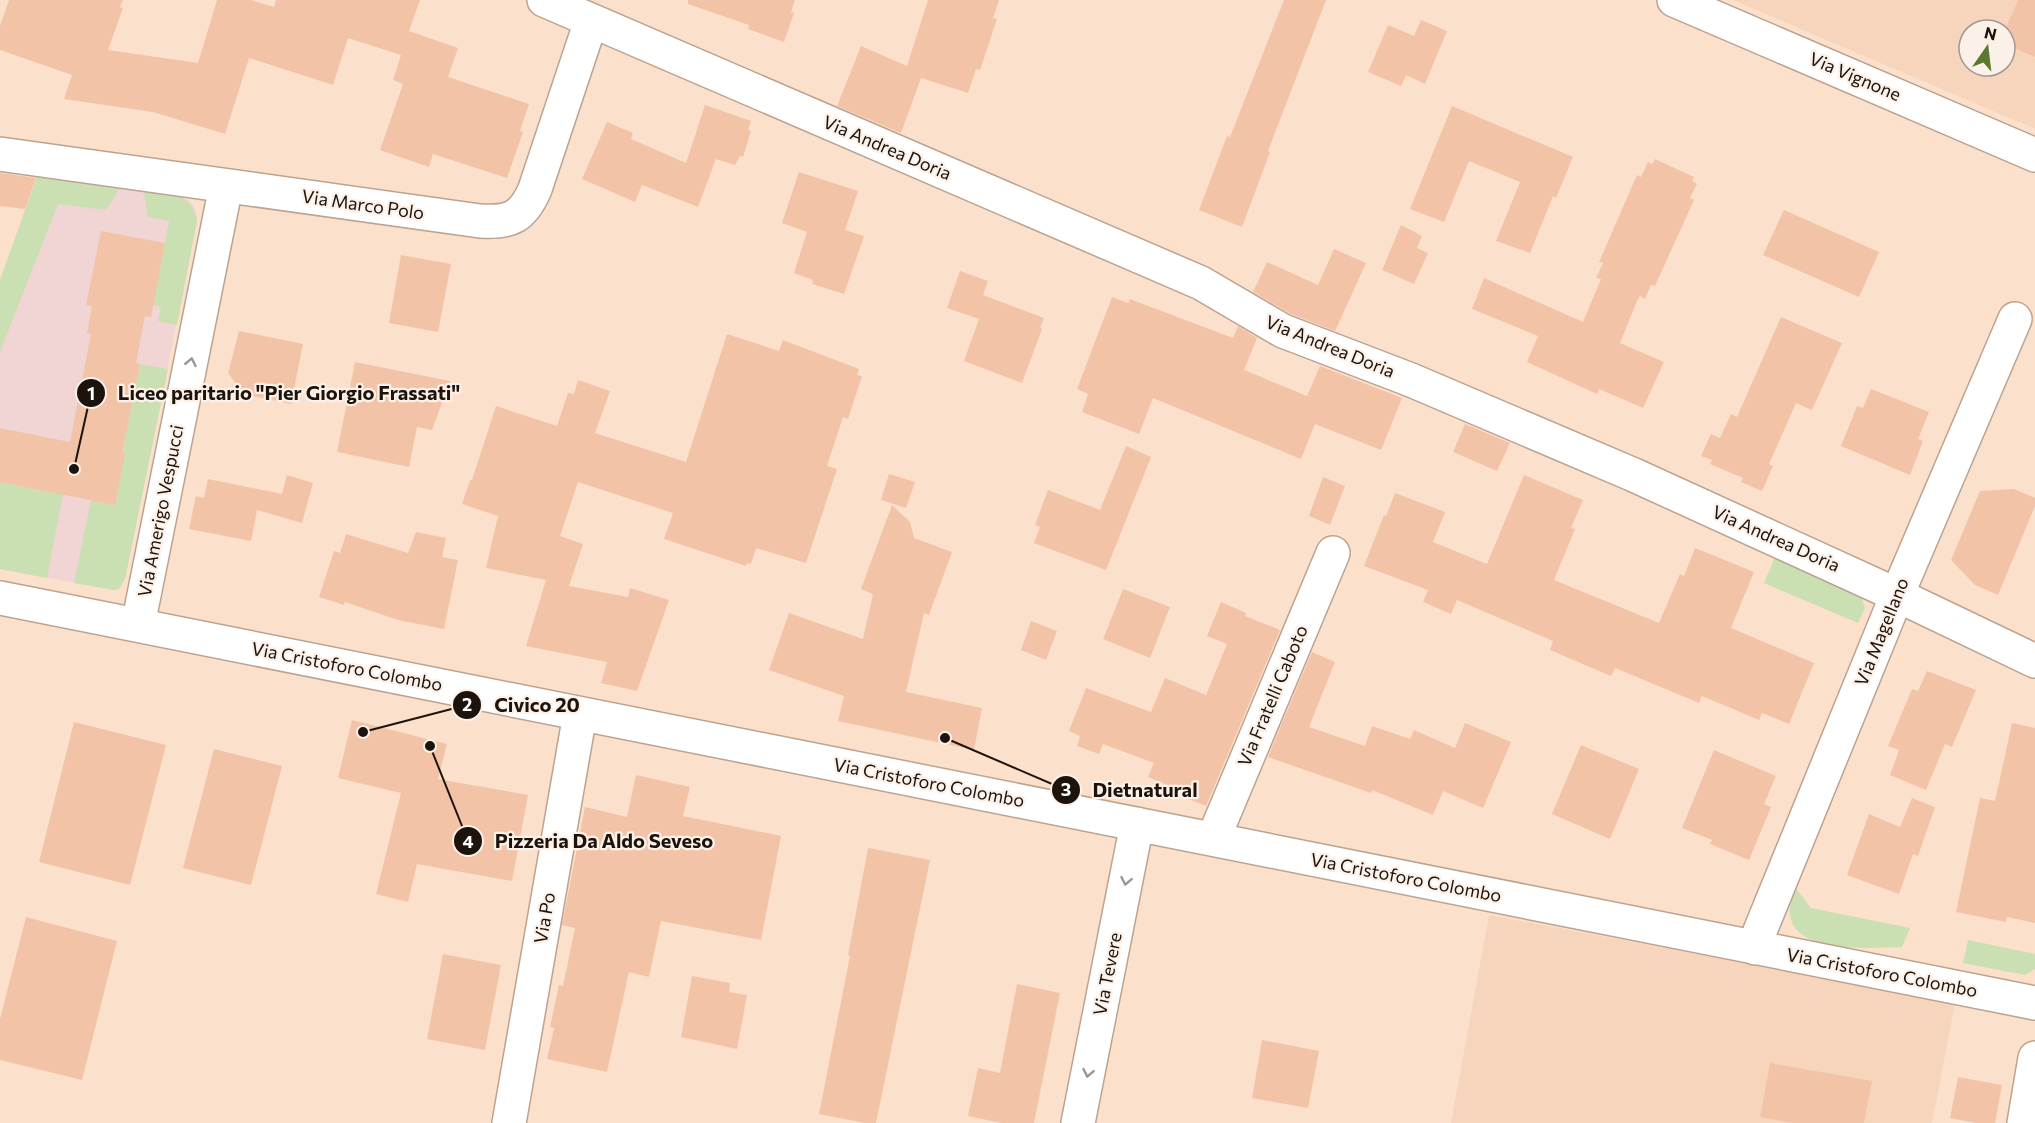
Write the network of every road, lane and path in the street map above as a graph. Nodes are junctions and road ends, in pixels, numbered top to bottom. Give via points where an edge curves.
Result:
1 (544, 0) edge
2 (1674, 0) edge
3 (591, 21) junction
4 (0, 154) edge
5 (2035, 155) edge
6 (226, 186) junction
7 (2015, 319) dead end
8 (1333, 553) dead end
9 (1897, 595) junction
10 (0, 598) edge
11 (138, 625) junction
12 (2035, 661) edge
13 (580, 714) junction
14 (1137, 824) junction
15 (1216, 840) junction
16 (1755, 948) junction
17 (2035, 1003) edge
18 (2035, 1058) edge
19 (509, 1123) edge
20 (1078, 1123) edge
21 (2024, 1123) edge

1 - 3 street, Via Andrea Doria
2 - 5 street, Via Vignone
3 - 6 street, Via Marco Polo via 535,189 523,211 511,219 480,222
3 - 9 street, Via Andrea Doria via 1201,284 1284,331 1411,380 1602,462
4 - 6 street, Via Marco Polo
11 -> 6 street, Via Amerigo Vespucci
7 - 9 street, Via Magellano
8 - 15 street, Via Fratelli Caboto
9 - 12 street, Via Andrea Doria
9 - 16 street, Via Magellano
10 - 11 street, Via Cristoforo Colombo
11 - 13 street, Via Cristoforo Colombo
13 - 14 street, Via Cristoforo Colombo
13 - 19 street, Via Po
14 - 15 street, Via Cristoforo Colombo
14 -> 20 street, Via Tevere
15 - 16 street, Via Cristoforo Colombo
16 - 17 street, Via Cristoforo Colombo
18 - 21 street

